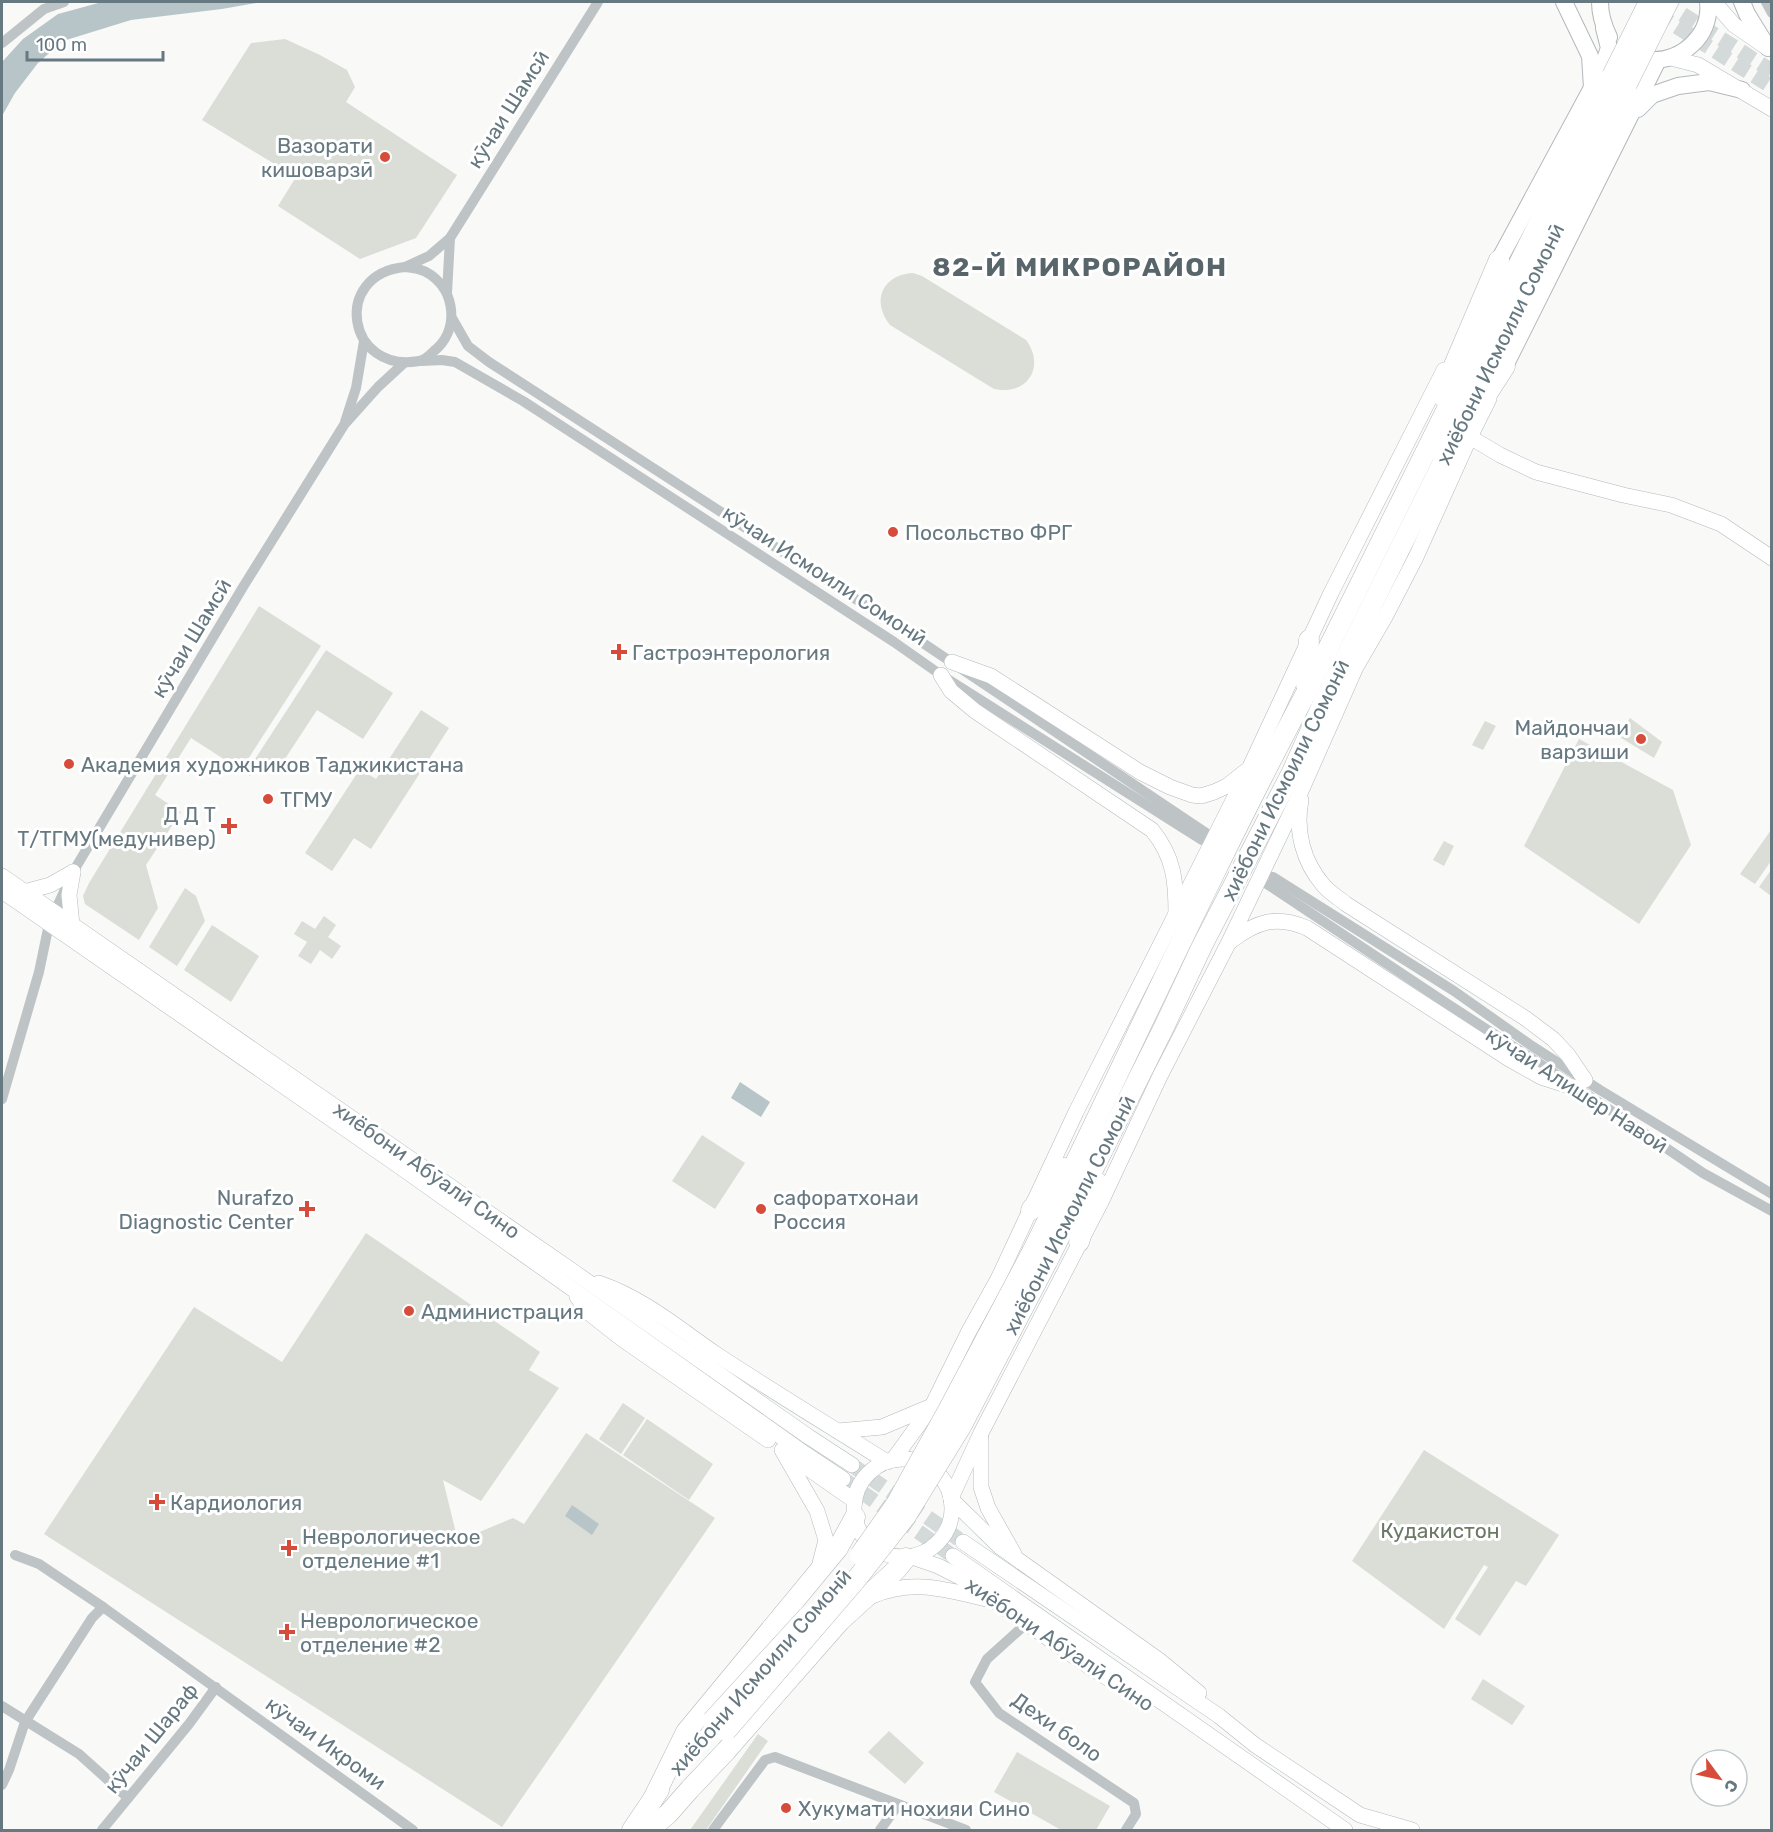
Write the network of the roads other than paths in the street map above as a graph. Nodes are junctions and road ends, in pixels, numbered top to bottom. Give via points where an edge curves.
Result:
1 (64, 2) edge
2 (598, 2) edge
3 (1564, 2) edge
4 (1649, 2) edge
5 (1668, 2) edge
6 (1708, 2) edge
7 (1714, 2) edge
8 (1742, 2) edge
9 (1766, 2) edge
10 (1599, 11) edge
11 (1772, 13) edge
12 (2, 43) edge
13 (1770, 49) edge
14 (1665, 59) junction
15 (1619, 80) junction
16 (1592, 88) junction
17 (1742, 90) junction
18 (1772, 110) edge
19 (1629, 118) junction
20 (450, 238) junction
21 (1498, 260) junction
22 (405, 267) junction
23 (447, 293) junction
24 (452, 318) junction
25 (364, 341) junction
26 (422, 361) junction
27 (404, 363) junction
28 (1505, 366) junction
29 (344, 425) junction
30 (1470, 437) junction
31 (1432, 461) junction
32 (1772, 558) edge
33 (821, 577) junction
34 (813, 590) junction
35 (1309, 640) junction
36 (951, 662) junction
37 (1356, 667) junction
38 (941, 675) junction
39 (1314, 699) junction
40 (1055, 732) junction
41 (1048, 741) junction
42 (1250, 767) junction
43 (1306, 781) junction
44 (73, 872) junction
45 (2, 876) edge
46 (12, 891) edge
47 (1176, 916) junction
48 (51, 918) junction
49 (72, 925) junction
50 (1229, 942) junction
51 (1582, 1085) junction
52 (2, 1099) edge
53 (1090, 1135) junction
54 (1110, 1136) junction
55 (1713, 1159) junction
56 (1703, 1173) junction
57 (1772, 1194) edge
58 (1032, 1210) junction
59 (1772, 1211) edge
60 (1079, 1242) junction
61 (1040, 1257) junction
62 (576, 1282) junction
63 (932, 1406) junction
64 (838, 1431) junction
65 (981, 1433) junction
66 (782, 1450) junction
67 (890, 1461) junction
68 (852, 1465) tunnel mouth
69 (843, 1479) tunnel mouth
70 (951, 1498) junction
71 (855, 1509) junction
72 (963, 1542) tunnel mouth
73 (15, 1555) dead end
74 (953, 1556) tunnel mouth
75 (909, 1557) junction
76 (1016, 1558) junction
77 (818, 1573) junction
78 (861, 1601) junction
79 (994, 1601) junction
80 (103, 1607) junction
81 (1028, 1623) junction
82 (216, 1688) junction
83 (2, 1706) edge
84 (1219, 1716) junction
85 (25, 1722) junction
86 (719, 1726) junction
87 (1208, 1734) junction
88 (2, 1785) edge
89 (129, 1798) junction
90 (652, 1801) junction
91 (898, 1805) junction
92 (111, 1826) edge
93 (102, 1830) edge
94 (413, 1830) edge
95 (632, 1830) edge
96 (647, 1830) edge
97 (713, 1830) edge
98 (880, 1830) edge
99 (966, 1830) edge
100 (1126, 1830) edge
101 (1345, 1830) edge
102 (1412, 1830) edge

1 - 12 street via 44,9
2 - 20 street, кӯчаи Шамсӣ
3 - 16 main road via 1590,56
4 - 15 highway, bridge
5 - 15 highway, bridge
6 - 14 main road via 1706,20 1694,43
7 - 13 main road via 1734,25
8 - 13 main road
9 - 11 street
10 - 14 main road via 1611,39 1620,49 1644,60
10 - 16 main road via 1609,48
14 - 17 main road via 1698,65
14 - 19 main road
15 - 31 highway, хиёбони Исмоили Сомонӣ via 1456,429
16 - 21 main road
17 - 18 main road
17 - 19 main road via 1709,82 1678,86 1652,95
19 - 28 main road
20 - 22 street, кӯчаи Шамсӣ via 429,256
20 - 23 street, кӯчаи Шамсӣ
21 - 31 highway via 1446,384
21 - 35 main road
22 - 23 street via 429,274
22 - 25 street, кӯчаи Шамсӣ via 382,272 364,288 356,311 357,327
23 - 24 street, кӯчаи Шамсӣ
24 - 26 street via 438,348
24 - 33 street, кӯчаи Исмоили Сомонӣ via 468,346 489,362
25 - 27 street via 386,359
25 - 29 street, кӯчаи Шамсӣ via 356,388
26 - 27 street
26 - 34 street, кӯчаи Исмоили Сомонӣ via 455,362 523,401
27 - 29 street, кӯчаи Шамсӣ
28 - 30 main road
28 - 31 highway
29 - 44 street, кӯчаи Шамсӣ
30 - 32 main road via 1536,472 1671,505 1721,524
30 - 37 main road via 1416,557
31 - 39 highway, хиёбони Исмоили Сомонӣ
33 - 34 street
33 - 36 street, кӯчаи Исмоили Сомонӣ
34 - 38 street, кӯчаи Исмоили Сомонӣ
35 - 39 highway
35 - 42 main road
36 - 40 street, кӯчаи Исмоили Сомонӣ
36 - 42 main road via 991,676 1140,772 1192,795 1202,796 1227,786
37 - 39 highway
37 - 43 main road
38 - 41 street, кӯчаи Исмоили Сомонӣ
38 - 47 main road via 951,691 975,711 1152,830 1173,868
39 - 53 highway, хиёбони Исмоили Сомонӣ via 1276,751
39 - 54 highway, хиёбони Исмоили Сомонӣ via 1292,772
40 - 41 street
40 - 41 street, кӯчаи Исмоили Сомонӣ via 1204,837
42 - 47 main road
43 - 50 main road
43 - 51 main road via 1300,813 1301,845 1311,869 1325,887 1553,1039 1568,1055
44 - 46 main road via 50,885
44 - 48 street, кӯчаи Шамсӣ
44 - 49 main road via 69,895
45 - 46 main road, хиёбони Абӯалӣ Сино
46 - 48 main road, хиёбони Абӯалӣ Сино
47 - 58 main road via 1076,1112
48 - 49 main road, хиёбони Абӯалӣ Сино
48 - 52 street, кӯчаи Шамсӣ
48 - 62 main road, хиёбони Абӯалӣ Сино via 396,1164
49 - 62 main road, хиёбони Абӯалӣ Сино
50 - 51 main road via 1247,928 1269,921 1307,928 1509,1059 1547,1079
50 - 60 main road
51 - 51 street, кӯчаи Алишер Навоӣ via 1454,991 1270,881 1386,964
51 - 55 street, кӯчаи Алишер Навоӣ
51 - 56 street, кӯчаи Алишер Навоӣ
53 - 58 highway
53 - 61 highway, хиёбони Исмоили Сомонӣ
54 - 60 highway
54 - 61 highway, хиёбони Исмоили Сомонӣ
55 - 56 street
55 - 57 street, кӯчаи Алишер Навоӣ
56 - 59 street, кӯчаи Алишер Навоӣ
58 - 63 main road
60 - 65 main road
61 - 86 highway, хиёбони Исмоили Сомонӣ, bridge via 896,1504 846,1574
62 - 64 main road via 619,1290 648,1306
62 - 66 main road via 589,1313
62 - 68 main road, хиёбони Абӯалӣ Сино
62 - 69 main road, хиёбони Абӯалӣ Сино
63 - 64 main road via 882,1427
63 - 67 main road
64 - 67 main road
65 - 70 main road
65 - 76 main road via 981,1487 988,1508
66 - 71 main road
66 - 77 main road via 817,1511 826,1540
67 - 70 main road via 905,1459 930,1467 943,1480
67 - 71 main road via 865,1477 858,1488
70 - 75 main road via 952,1512 944,1536 924,1553
70 - 76 main road, хиёбони Абӯалӣ Сино
71 - 75 main road via 859,1530 867,1542 878,1551
71 - 77 highway via 838,1548
72 - 84 main road, хиёбони Абӯалӣ Сино
73 - 80 street, кӯчаи Шараф via 39,1564
74 - 87 main road, хиёбони Абӯалӣ Сино
75 - 78 highway
75 - 79 main road, хиёбони Абӯалӣ Сино via 954,1574
76 - 84 main road, хиёбони Абӯалӣ Сино via 1159,1660 1206,1699
77 - 90 highway via 686,1732
78 - 79 main road via 886,1590 911,1586
78 - 96 highway via 668,1814
79 - 81 main road, хиёбони Абӯалӣ Сино
80 - 82 street, кӯчаи Шараф
80 - 85 street
81 - 87 main road, хиёбони Абӯалӣ Сино via 1091,1668 1179,1722
81 - 100 street, Дехи боло via 987,1659 975,1682 999,1713 1134,1803 1136,1814
82 - 89 street, кӯчаи Шараф
82 - 94 street, кӯчаи Икроми
83 - 85 street
84 - 102 main road, хиёбони Абӯалӣ Сино via 1255,1745 1360,1815
85 - 88 street
85 - 89 street via 80,1754
86 - 90 highway, хиёбони Исмоили Сомонӣ via 674,1768
86 - 96 highway, хиёбони Исмоили Сомонӣ
87 - 101 main road, хиёбони Абӯалӣ Сино
89 - 92 street, кӯчаи Шараф
90 - 95 highway, хиёбони Исмоили Сомонӣ
91 - 97 street via 775,1757 765,1760
91 - 98 street
91 - 99 street
92 - 93 street, кӯчаи Шараф

